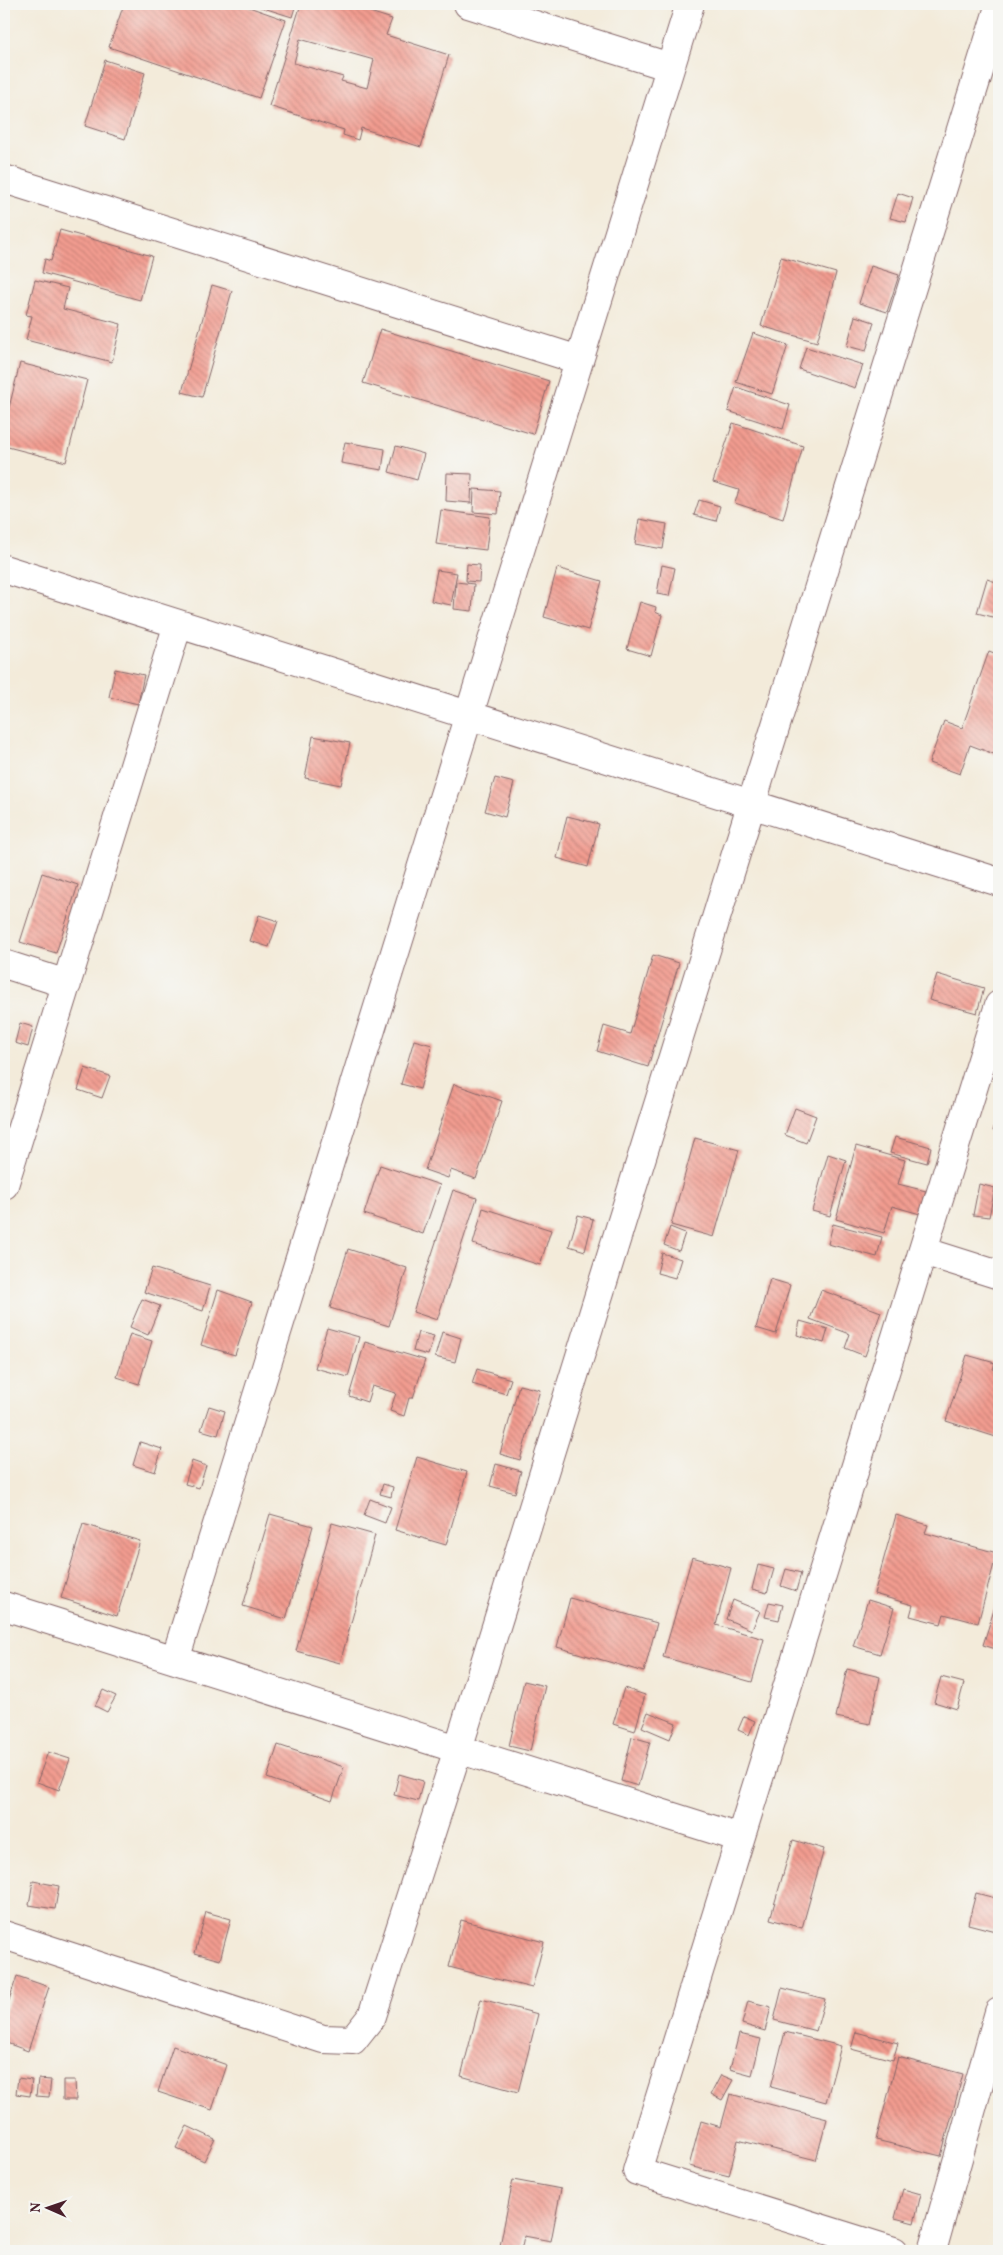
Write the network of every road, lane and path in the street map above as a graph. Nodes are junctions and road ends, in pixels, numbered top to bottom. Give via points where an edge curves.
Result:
1 (468, 4) edge
2 (690, 4) edge
3 (999, 7) edge
4 (670, 67) junction
5 (4, 179) edge
6 (579, 360) junction
7 (4, 569) edge
8 (178, 624) junction
9 (469, 715) junction
10 (752, 804) junction
11 (999, 882) edge
12 (4, 964) edge
13 (67, 984) junction
14 (999, 1006) edge
15 (4, 1185) edge
16 (923, 1251) junction
17 (999, 1275) edge
18 (4, 1606) edge
19 (176, 1660) junction
20 (458, 1749) junction
21 (740, 1838) junction
22 (4, 1935) edge
23 (999, 2012) edge
24 (894, 2251) edge
25 (932, 2251) edge

1 - 4 street
2 - 4 street
3 - 10 street
4 - 6 street
5 - 6 street
6 - 9 street
7 - 8 street
8 - 9 street
8 - 13 street
9 - 10 street
9 - 19 street
10 - 11 street
10 - 20 street
12 - 13 street
13 - 15 street
14 - 16 street
16 - 17 street
16 - 21 street
18 - 19 street
19 - 20 street
20 - 21 street
20 - 22 street via 372,2016 353,2040 323,2039
21 - 24 street via 637,2171
23 - 25 street

